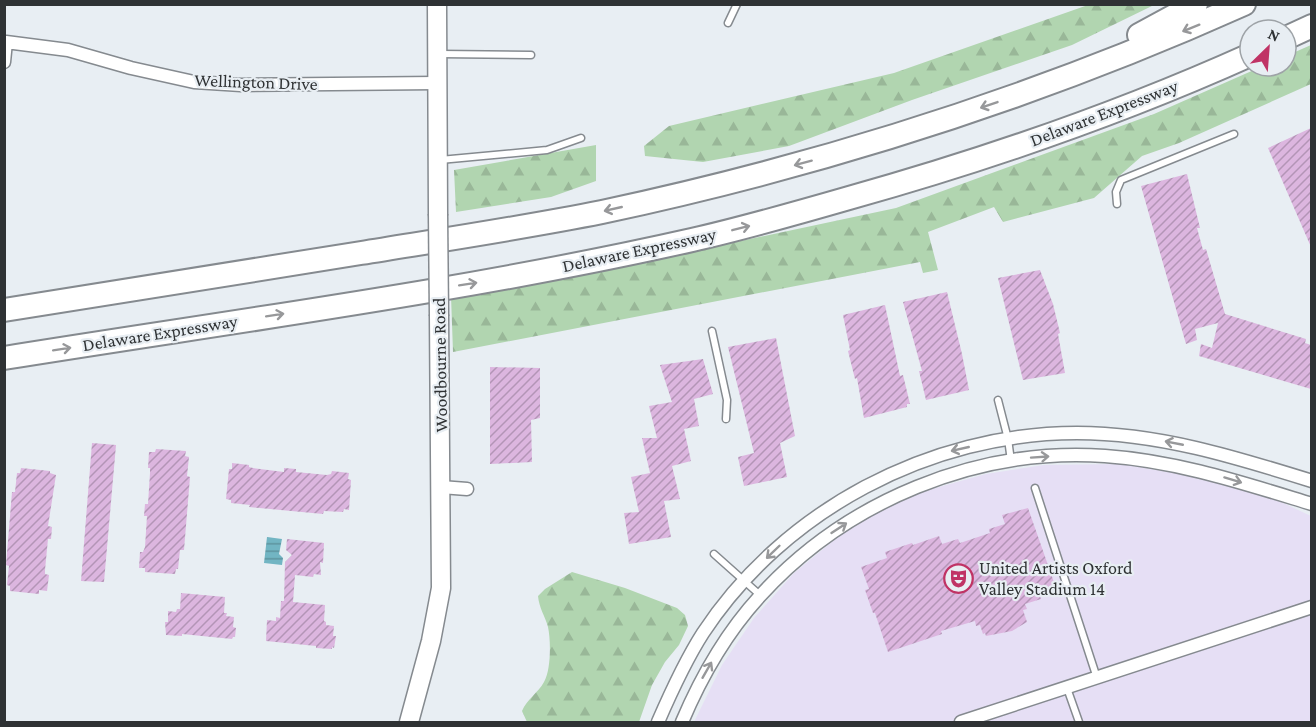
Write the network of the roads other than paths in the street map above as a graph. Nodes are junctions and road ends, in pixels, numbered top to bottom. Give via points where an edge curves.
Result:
1 (436, 4) edge
2 (737, 4) edge
3 (1196, 4) edge
4 (1244, 4) edge
5 (728, 23) dead end
6 (5, 42) edge
7 (437, 54) junction
8 (531, 55) dead end
9 (1238, 59) edge
10 (4, 63) edge
11 (437, 83) junction
12 (1024, 92) junction
13 (1234, 134) dead end
14 (581, 138) dead end
15 (438, 160) junction
16 (1118, 204) dead end
17 (4, 310) edge
18 (712, 331) dead end
19 (4, 358) edge
20 (998, 400) dead end
21 (726, 419) dead end
22 (1008, 439) junction
23 (1011, 461) junction
24 (1311, 481) edge
25 (441, 487) junction
26 (1035, 488) dead end
27 (467, 489) dead end
28 (1311, 504) edge
29 (714, 554) dead end
30 (744, 581) junction
31 (760, 595) junction
32 (1311, 608) edge
33 (1097, 678) junction
34 (1067, 688) junction
35 (409, 723) edge
36 (658, 723) edge
37 (682, 723) edge
38 (961, 723) edge
39 (1079, 723) edge

1 - 7 main road, Woodbourne Road
2 - 5 lane
3 - 12 highway
4 -> 12 highway
6 - 10 street, Wellington Drive
6 - 11 street, Wellington Drive via 68,50 194,82
7 - 8 lane
7 - 11 main road, Woodbourne Road
19 -> 9 highway, Delaware Expressway via 499,279 696,239 968,163 1147,98
11 - 15 main road, Woodbourne Road
12 -> 17 highway via 837,153 601,212
13 - 16 lane via 1121,180 1116,192
14 - 15 lane via 547,150
15 - 25 main road, Woodbourne Road, bridge
18 - 21 lane via 727,400
20 - 22 lane
22 - 23 lane
24 -> 22 street via 1162,440 1076,433
22 -> 30 street via 942,453 884,477 821,513
23 -> 28 street via 1071,455 1148,460 1221,476
31 -> 23 street via 816,544 881,504 934,480
25 - 27 street
25 - 35 main road, Woodbourne Road via 441,588
26 - 33 lane
29 - 30 lane
30 - 31 lane
30 - 36 street via 704,632
37 -> 31 street via 707,669
32 - 33 street
33 - 34 street
34 - 38 street
34 - 39 lane

